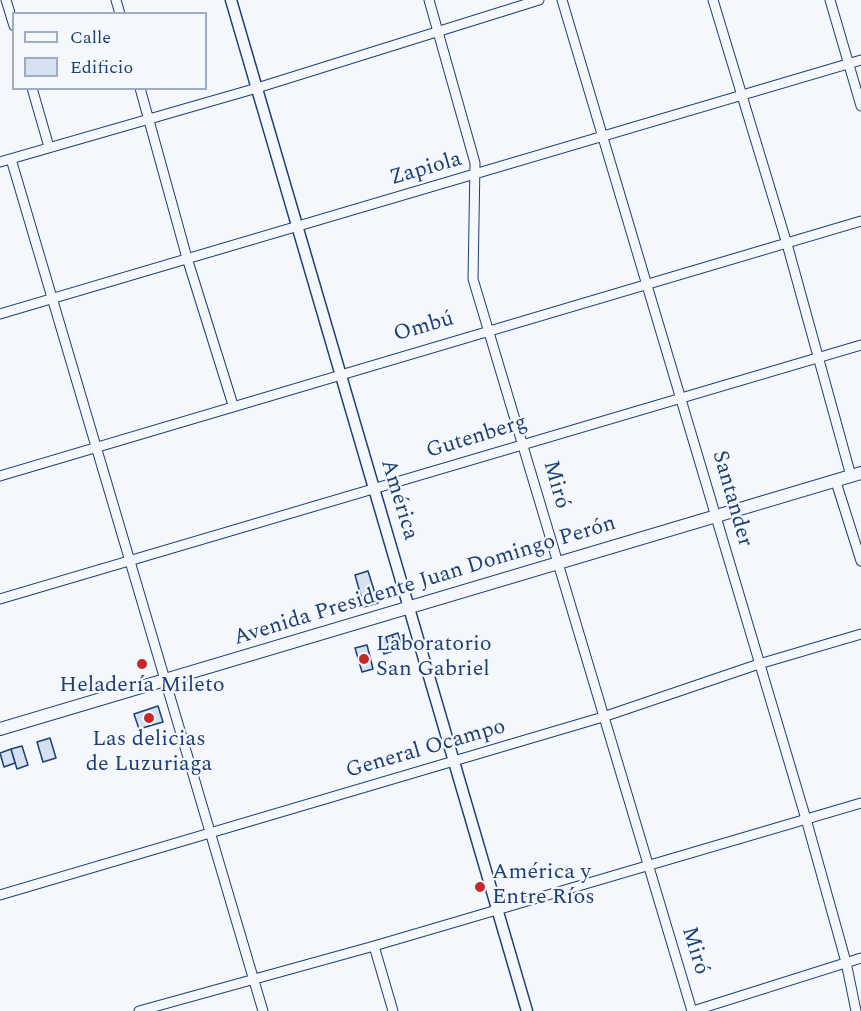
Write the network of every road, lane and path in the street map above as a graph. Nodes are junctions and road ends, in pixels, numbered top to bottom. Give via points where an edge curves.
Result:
1 (6, 0) edge
2 (231, 0) edge
3 (429, 0) edge
4 (539, 0) edge
5 (562, 0) edge
6 (713, 0) edge
7 (830, 0) edge
8 (12, 20) edge
9 (438, 31) junction
10 (861, 60) edge
11 (848, 63) junction
12 (257, 88) junction
13 (33, 90) edge
14 (141, 90) edge
15 (742, 95) junction
16 (861, 106) edge
17 (149, 119) junction
18 (604, 136) junction
19 (49, 147) junction
20 (11, 159) junction
21 (0, 162) edge
22 (476, 175) junction
23 (861, 221) edge
24 (297, 228) junction
25 (787, 244) junction
26 (187, 258) junction
27 (647, 282) junction
28 (51, 298) junction
29 (0, 314) edge
30 (488, 330) junction
31 (861, 345) edge
32 (817, 358) junction
33 (340, 373) junction
34 (680, 398) junction
35 (233, 405) junction
36 (523, 445) junction
37 (96, 448) junction
38 (856, 475) edge
39 (0, 476) edge
40 (836, 482) junction
41 (374, 489) junction
42 (716, 517) junction
43 (130, 561) junction
44 (861, 561) edge
45 (558, 564) junction
46 (0, 599) edge
47 (411, 609) junction
48 (861, 634) edge
49 (759, 664) junction
50 (165, 681) junction
51 (603, 717) junction
52 (0, 729) edge
53 (453, 763) junction
54 (861, 803) edge
55 (806, 819) junction
56 (210, 833) junction
57 (647, 866) junction
58 (0, 895) edge
59 (495, 910) junction
60 (374, 946) junction
61 (861, 958) edge
62 (846, 962) junction
63 (253, 978) junction
64 (138, 1011) edge
65 (263, 1011) edge
66 (393, 1011) edge
67 (527, 1011) edge
68 (693, 1011) edge
69 (856, 1011) edge

1 - 8 street
2 - 12 street, América
3 - 9 street, Miró
4 - 9 street
5 - 18 street, Santander
6 - 15 street
7 - 11 street
9 - 12 street
9 - 22 street, Miró
10 - 11 street, Zapiola
11 - 15 street, Zapiola
11 - 16 street
12 - 17 street
12 - 24 street, América
13 - 19 street
14 - 17 street
15 - 18 street, Zapiola
15 - 25 street
17 - 19 street
17 - 26 street
18 - 22 street, Zapiola
18 - 27 street, Santander
19 - 20 street
20 - 21 street
20 - 28 street
22 - 24 street, Zapiola
22 - 30 street, Miró via 472,271
23 - 25 street, Ombú
24 - 26 street, Zapiola
24 - 33 street, América
25 - 27 street, Ombú
25 - 32 street
26 - 28 street, Zapiola
26 - 35 street
27 - 30 street, Ombú
27 - 34 street, Santander
28 - 29 street, Zapiola
28 - 37 street
30 - 33 street, Ombú
30 - 36 street, Miró
31 - 32 street, Gutenberg
32 - 34 street, Gutenberg
32 - 38 street
33 - 35 street, Ombú
33 - 41 street, América
34 - 36 street, Gutenberg
34 - 42 street, Santander
35 - 37 street, Ombú
36 - 41 street, Gutenberg
36 - 45 street, Miró
37 - 39 street, Ombú
37 - 43 street
38 - 40 main road, Avenida Presidente Juan Domingo Perón
40 - 42 main road, Avenida Presidente Juan Domingo Perón
40 - 44 street
41 - 43 street, Gutenberg
41 - 47 street, América
42 - 45 main road, Avenida Presidente Juan Domingo Perón
42 - 49 street, Santander
43 - 46 street, Gutenberg
43 - 50 street
45 - 47 main road, Avenida Presidente Juan Domingo Perón
45 - 51 street, Miró
47 - 50 main road, Avenida Presidente Juan Domingo Perón
47 - 53 street, América
48 - 49 street, General Ocampo
49 - 51 street, General Ocampo
49 - 55 street, Santander
50 - 52 main road, Avenida Presidente Juan Domingo Perón
50 - 56 street
51 - 53 street, General Ocampo
51 - 57 street, Miró
53 - 56 street, General Ocampo
53 - 59 street, América
54 - 55 street
55 - 57 street
55 - 62 street, Santander
56 - 58 street, General Ocampo
56 - 63 street
57 - 59 street
57 - 68 street, Miró
59 - 60 street
59 - 67 street, América
60 - 63 street
60 - 66 street
61 - 62 street
62 - 68 street
62 - 69 street, Santander
63 - 64 street
63 - 65 street

